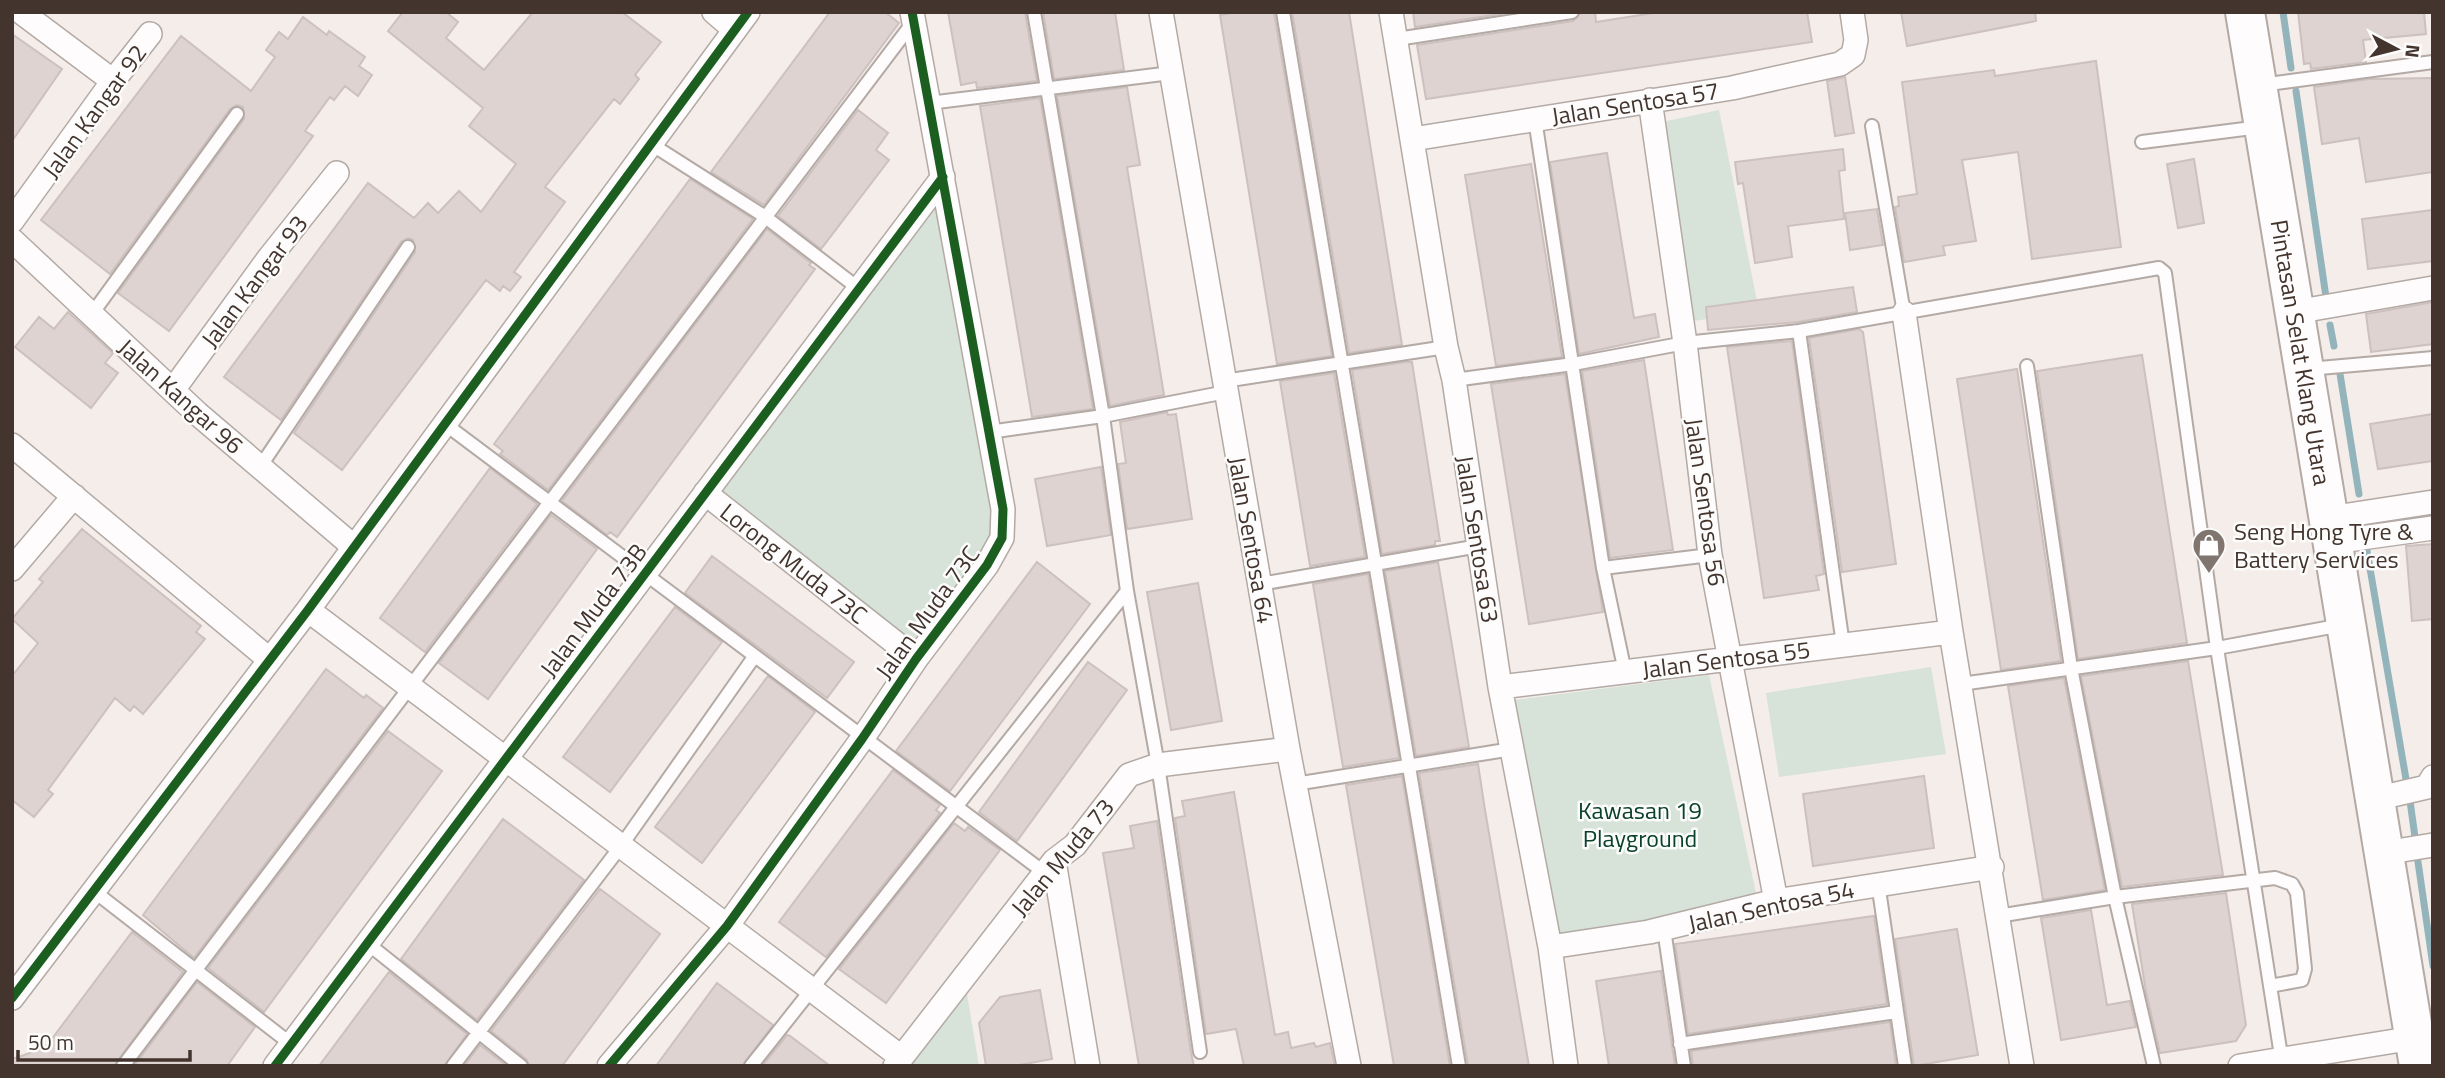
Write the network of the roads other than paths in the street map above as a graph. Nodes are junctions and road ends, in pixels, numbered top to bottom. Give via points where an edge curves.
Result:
1 (21, 12) edge
2 (714, 12) edge
3 (1034, 12) edge
4 (1161, 12) edge
5 (1283, 12) edge
6 (1391, 12) edge
7 (1572, 12) edge
8 (1852, 12) edge
9 (2245, 12) edge
10 (913, 16) edge
11 (741, 21) edge
12 (150, 34) dead end
13 (1397, 39) junction
14 (2433, 62) edge
15 (1171, 74) junction
16 (113, 80) junction
17 (2257, 85) junction
18 (1048, 89) junction
19 (1650, 100) junction
20 (929, 103) junction
21 (237, 114) dead end
22 (1535, 119) junction
23 (1872, 126) dead end
24 (2264, 126) junction
25 (1413, 139) junction
26 (2142, 142) dead end
27 (651, 144) junction
28 (337, 173) dead end
29 (943, 177) junction
30 (764, 216) junction
31 (12, 221) edge
32 (12, 240) edge
33 (408, 247) dead end
34 (858, 288) junction
35 (2433, 288) edge
36 (2295, 312) junction
37 (1904, 313) junction
38 (92, 314) junction
39 (1799, 331) junction
40 (1685, 343) junction
41 (1446, 347) junction
42 (2433, 358) edge
43 (1342, 361) junction
44 (1573, 364) junction
45 (2027, 366) dead end
46 (2304, 370) junction
47 (1454, 380) junction
48 (1225, 386) junction
49 (173, 390) junction
50 (1102, 416) junction
51 (445, 424) junction
52 (989, 432) junction
53 (12, 445) edge
54 (260, 467) junction
55 (705, 493) junction
56 (74, 496) junction
57 (2433, 502) edge
58 (550, 503) junction
59 (2433, 528) edge
60 (2331, 530) junction
61 (1479, 546) junction
62 (354, 547) junction
63 (1710, 555) junction
64 (1375, 563) junction
65 (1603, 568) junction
66 (12, 569) edge
67 (644, 573) junction
68 (1260, 584) junction
69 (1127, 591) junction
70 (308, 610) junction
71 (2346, 625) junction
72 (1951, 632) junction
73 (1843, 645) junction
74 (2217, 648) junction
75 (754, 657) junction
76 (1731, 658) junction
77 (916, 659) junction
78 (270, 660) junction
79 (2071, 668) junction
80 (1625, 672) junction
81 (1961, 684) junction
82 (410, 687) junction
83 (1500, 687) junction
84 (862, 739) junction
85 (1511, 749) junction
86 (1288, 750) junction
87 (505, 759) junction
88 (1158, 765) junction
89 (1409, 765) junction
90 (2433, 777) edge
91 (1295, 784) junction
92 (2375, 799) junction
93 (956, 806) junction
94 (621, 846) junction
95 (2432, 850) edge
96 (2384, 853) junction
97 (1050, 867) junction
98 (1992, 867) junction
99 (2253, 882) junction
100 (1878, 883) junction
101 (95, 892) junction
102 (2115, 897) junction
103 (1776, 901) junction
104 (1998, 916) junction
105 (727, 926) junction
106 (1664, 929) junction
107 (367, 943) junction
108 (1550, 947) junction
109 (196, 970) junction
110 (2270, 986) junction
111 (810, 989) junction
112 (12, 998) edge
113 (1895, 1012) junction
114 (479, 1032) junction
115 (291, 1044) junction
116 (1681, 1044) junction
117 (2422, 1046) edge
118 (1200, 1052) dead end
119 (2338, 1058) edge
120 (898, 1061) edge
121 (2282, 1063) edge
122 (123, 1066) edge
123 (275, 1066) edge
124 (453, 1066) edge
125 (521, 1066) edge
126 (609, 1066) edge
127 (751, 1066) edge
128 (1088, 1066) edge
129 (1349, 1066) edge
130 (1459, 1066) edge
131 (1566, 1066) edge
132 (1684, 1066) edge
133 (1905, 1066) edge
134 (2022, 1066) edge
135 (2154, 1066) edge
136 (2240, 1066) edge

1 - 16 street
2 - 11 street
3 - 18 lane
4 - 15 street, Jalan Sentosa 64
5 - 43 lane
6 - 13 street, Jalan Sentosa 63
7 - 13 lane
8 - 19 street, Jalan Sentosa 57 via 1853,55 1840,64
9 - 17 highway, Pintasan Selat Klang Utara
10 - 20 street, Jalan Muda 73C
10 - 30 lane
11 - 27 street
12 - 16 street, Jalan Kangar 92
13 - 25 street, Jalan Sentosa 63
14 - 17 lane
15 - 18 lane
15 - 48 street, Jalan Sentosa 64
16 - 31 street, Jalan Kangar 92
17 - 24 highway, Pintasan Selat Klang Utara
18 - 20 lane
18 - 50 lane
19 - 22 street, Jalan Sentosa 57
19 - 40 street, Jalan Sentosa 56
20 - 29 street, Jalan Muda 73C
21 - 38 lane
22 - 25 street, Jalan Sentosa 57
22 - 44 lane
23 - 37 lane
24 - 26 lane
24 - 36 highway, Pintasan Selat Klang Utara
25 - 41 street, Jalan Sentosa 63
27 - 30 lane
27 - 51 street
28 - 49 street, Jalan Kangar 93
29 - 34 street, Jalan Muda 73B
29 - 52 street, Jalan Muda 73C
30 - 34 lane
30 - 58 lane
32 - 38 street, Jalan Kangar 96
33 - 54 lane
34 - 55 street, Jalan Muda 73B
35 - 36 street
36 - 46 highway, Pintasan Selat Klang Utara
37 - 39 lane
37 - 72 street
37 - 74 lane via 2159,268 2165,273
38 - 49 street, Jalan Kangar 96
39 - 40 lane
39 - 73 lane
40 - 44 lane
40 - 63 street, Jalan Sentosa 56
41 - 43 lane
41 - 47 street, Jalan Sentosa 63
42 - 46 lane
43 - 48 lane
43 - 64 lane
44 - 47 lane
44 - 65 lane
45 - 79 lane
46 - 60 highway, Pintasan Selat Klang Utara
47 - 61 street, Jalan Sentosa 63
48 - 50 lane
48 - 68 street, Jalan Sentosa 64
49 - 54 street, Jalan Kangar 96
50 - 52 lane
50 - 69 lane
51 - 58 lane
51 - 62 street
52 - 77 street, Jalan Muda 73C via 1003,509 1002,538
53 - 56 street
54 - 62 street, Jalan Kangar 96
55 - 67 street, Jalan Muda 73B
55 - 77 street, Lorong Muda 73C
56 - 66 street
56 - 78 street
57 - 60 street
58 - 67 lane
58 - 82 lane
59 - 60 street
60 - 71 highway, Pintasan Selat Klang Utara
61 - 64 lane
61 - 83 street, Jalan Sentosa 63
62 - 70 street
63 - 65 lane
63 - 76 street, Jalan Sentosa 56
64 - 68 lane
64 - 89 lane
65 - 80 lane
67 - 75 lane
67 - 87 street, Jalan Muda 73B
68 - 86 street, Jalan Sentosa 64
69 - 88 lane
69 - 93 lane
70 - 78 street
70 - 82 street
71 - 74 lane
71 - 92 highway, Pintasan Selat Klang Utara
72 - 73 street, Jalan Sentosa 55
72 - 81 street
73 - 76 street, Jalan Sentosa 55
74 - 79 lane
74 - 99 lane
75 - 84 lane
75 - 94 lane
76 - 80 street, Jalan Sentosa 55
76 - 103 street, Jalan Sentosa 56
77 - 84 street, Jalan Muda 73C
78 - 101 street
79 - 81 lane
79 - 102 lane
80 - 83 street, Jalan Sentosa 55
81 - 98 street
82 - 87 street
82 - 109 lane
83 - 85 street, Jalan Sentosa 63
84 - 93 lane
84 - 105 street, Jalan Muda 73C
85 - 89 lane
85 - 108 street, Jalan Sentosa 63
86 - 88 street, Jalan Muda 73
86 - 91 street, Jalan Sentosa 64
87 - 94 street
87 - 107 street, Jalan Muda 73B
88 - 97 street, Jalan Muda 73 via 1129,775 1075,845
88 - 118 lane
89 - 91 lane
89 - 130 lane
90 - 92 street via 2427,787
91 - 129 street, Jalan Sentosa 64
92 - 96 highway, Pintasan Selat Klang Utara
93 - 97 lane
93 - 111 lane
94 - 105 street
94 - 114 lane
95 - 96 street
96 - 117 highway, Pintasan Selat Klang Utara
97 - 120 street, Jalan Muda 73
97 - 128 street
98 - 100 street, Jalan Sentosa 54
98 - 104 street
99 - 102 lane
99 - 110 lane
99 - 110 lane via 2275,878 2292,884 2297,893 2305,969 2302,980
100 - 103 street, Jalan Sentosa 54
100 - 113 lane
101 - 109 lane
101 - 112 street
102 - 104 lane
102 - 135 lane
103 - 106 street, Jalan Sentosa 54
104 - 134 street
105 - 111 street
105 - 126 street, Jalan Muda 73C
106 - 108 street, Jalan Sentosa 54
106 - 116 lane
107 - 114 lane
107 - 115 street, Jalan Muda 73B
108 - 131 street, Jalan Sentosa 63
109 - 115 lane
109 - 122 lane
110 - 121 lane
111 - 120 street
111 - 127 lane
113 - 116 lane
113 - 133 lane
114 - 124 lane
114 - 125 lane
115 - 123 street, Jalan Muda 73B
116 - 132 lane
117 - 119 street
119 - 121 street
121 - 136 street

